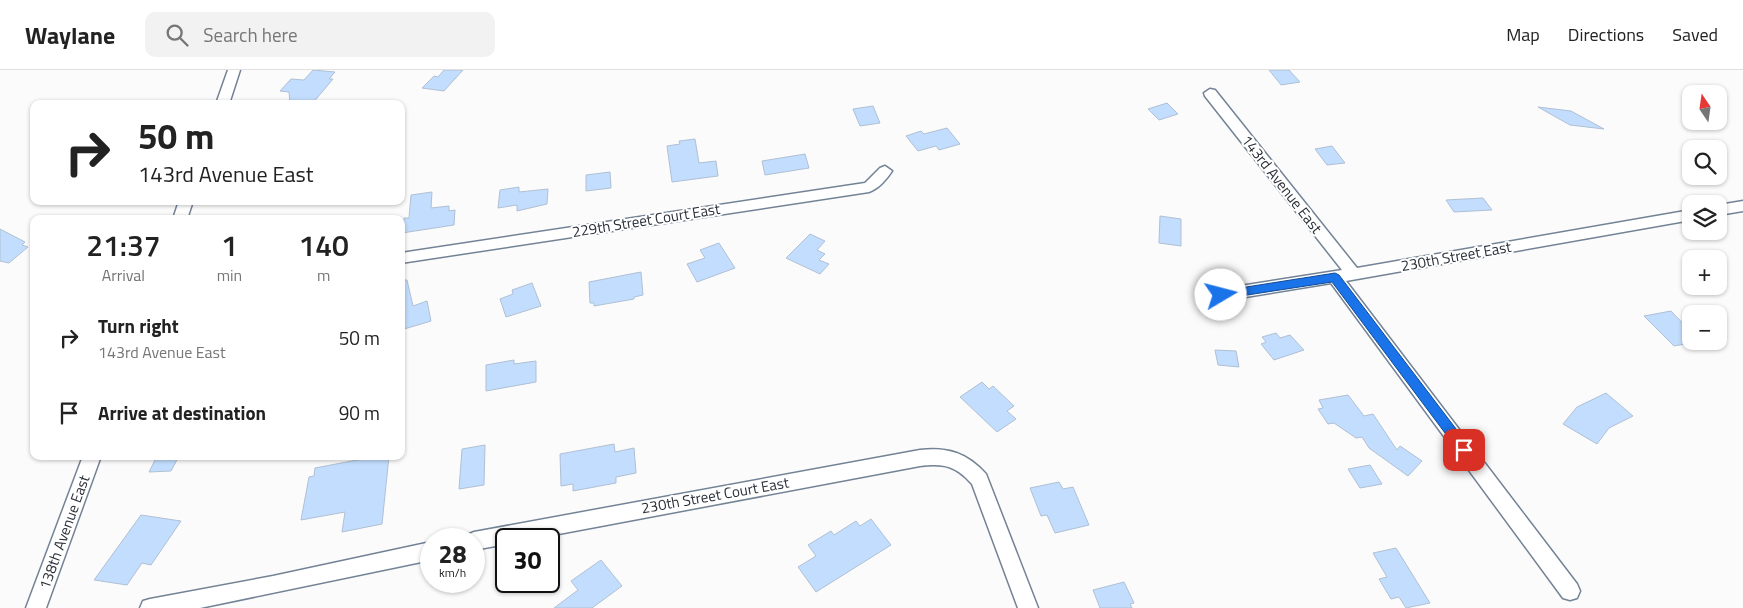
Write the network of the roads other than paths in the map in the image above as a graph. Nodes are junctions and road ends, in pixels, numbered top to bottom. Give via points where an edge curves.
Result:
1 (234, 70) edge
2 (1210, 93) dead end
3 (223, 100) edge
4 (885, 171) dead end
5 (1741, 208) edge
6 (1727, 209) edge
7 (1682, 217) edge
8 (405, 257) edge
9 (1353, 274) junction
10 (1335, 277) junction
11 (1221, 295) dead end
12 (91, 460) edge
13 (485, 539) edge
14 (420, 553) edge
15 (1570, 591) dead end
16 (36, 608) edge
17 (150, 608) edge
18 (1028, 608) edge

1 - 3 street
2 - 9 street, 143rd Avenue East
4 - 8 street, 229th Street Court East via 869,187
5 - 6 street
7 - 9 street, 230th Street East
9 - 10 street, 230th Street East
10 - 11 street, 230th Street East
10 - 15 street
12 - 16 street, 138th Avenue East
13 - 18 street, 230th Street Court East via 920,458 946,456 970,468 980,480
14 - 17 street

